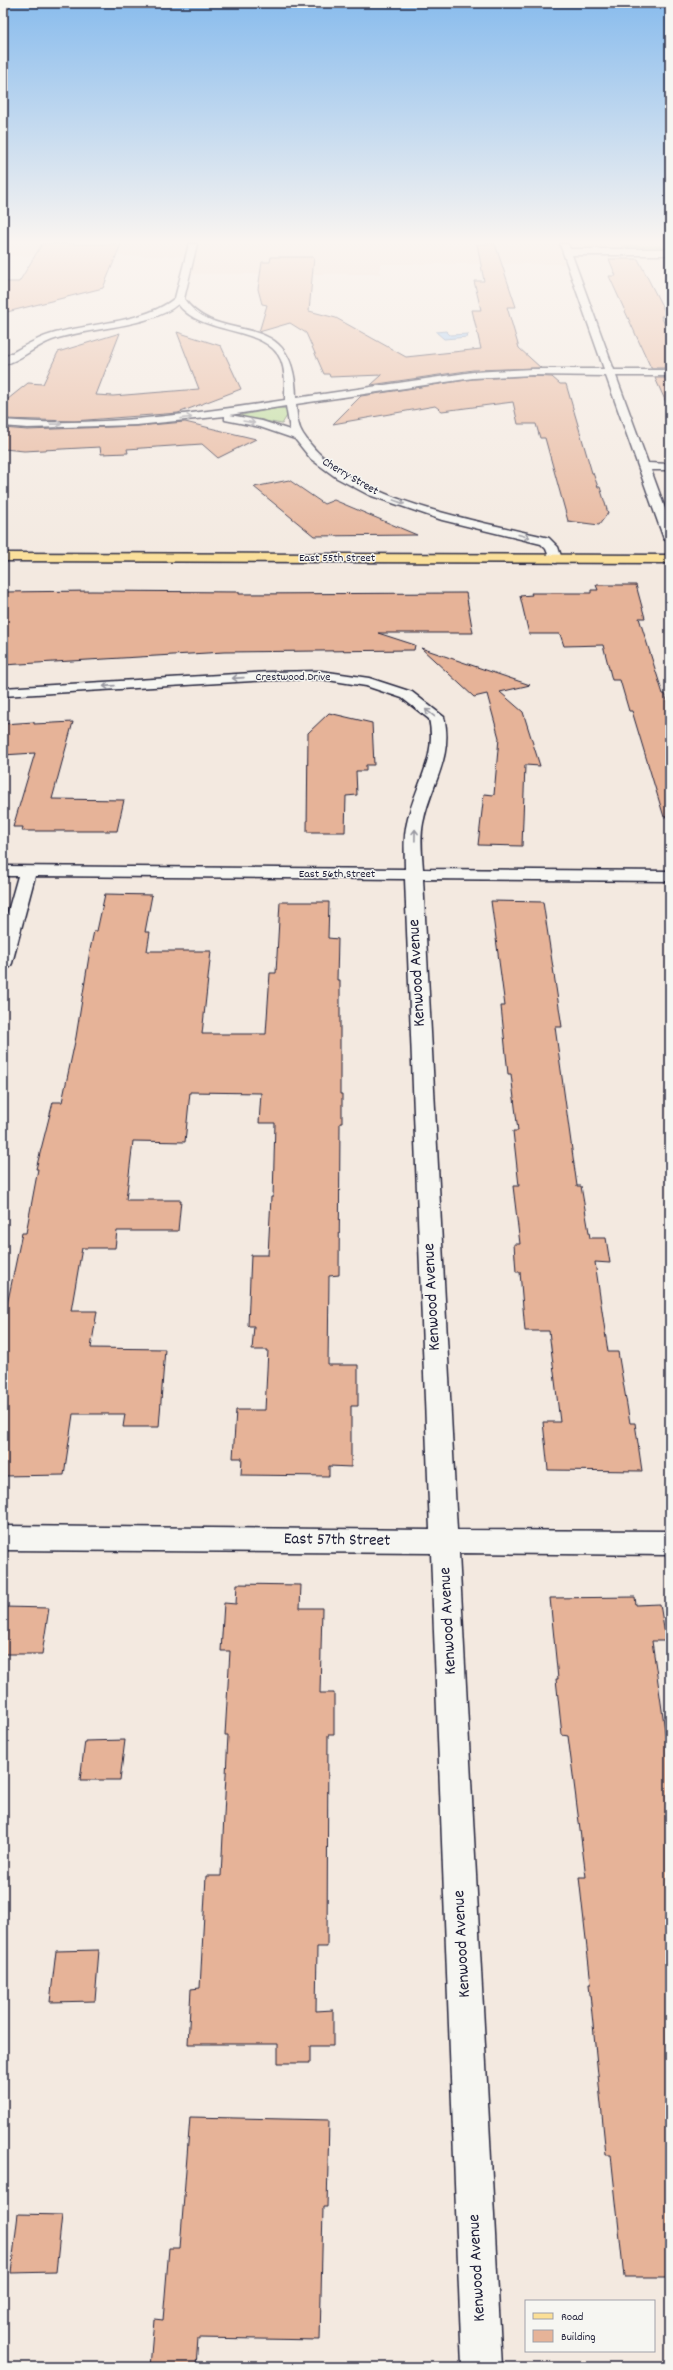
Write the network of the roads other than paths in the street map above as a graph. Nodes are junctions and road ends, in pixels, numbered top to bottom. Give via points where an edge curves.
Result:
1 (15, 355) edge
2 (282, 355) edge
3 (603, 355) edge
4 (3, 362) edge
5 (610, 373) junction
6 (670, 373) edge
7 (291, 403) junction
8 (210, 416) junction
9 (3, 423) edge
10 (27, 426) junction
11 (3, 428) edge
12 (298, 436) junction
13 (644, 466) junction
14 (670, 466) edge
15 (670, 539) edge
16 (3, 557) edge
17 (556, 559) junction
18 (670, 559) edge
19 (3, 692) edge
20 (3, 871) edge
21 (28, 871) junction
22 (414, 874) junction
23 (670, 876) edge
24 (3, 963) edge
25 (3, 1538) edge
26 (445, 1542) junction
27 (670, 1543) edge
28 (482, 2367) edge

1 - 4 street
2 - 7 street, Cherry Street via 288,364
3 - 5 street
5 - 6 street
5 - 7 street via 532,372 473,375
5 - 13 street
7 - 8 street
7 - 12 street, Cherry Street via 294,428
10 -> 8 street via 137,422
8 -> 12 street via 262,424
9 - 10 street
10 - 11 street
12 -> 17 street, Cherry Street via 320,461 360,486 433,514 545,541 552,547
13 - 14 street
13 - 15 street
16 - 17 main road, East 55th Street
17 - 18 main road, East 55th Street
22 -> 19 street, Crestwood Drive via 415,823 439,747 436,718 407,695 369,682 321,675
20 - 21 street, East 56th Street
21 - 22 street, East 56th Street
21 - 24 street
22 - 23 street, East 56th Street
22 - 26 street, Kenwood Avenue
25 - 26 street, East 57th Street
26 - 27 street, East 57th Street
26 - 28 street, Kenwood Avenue

